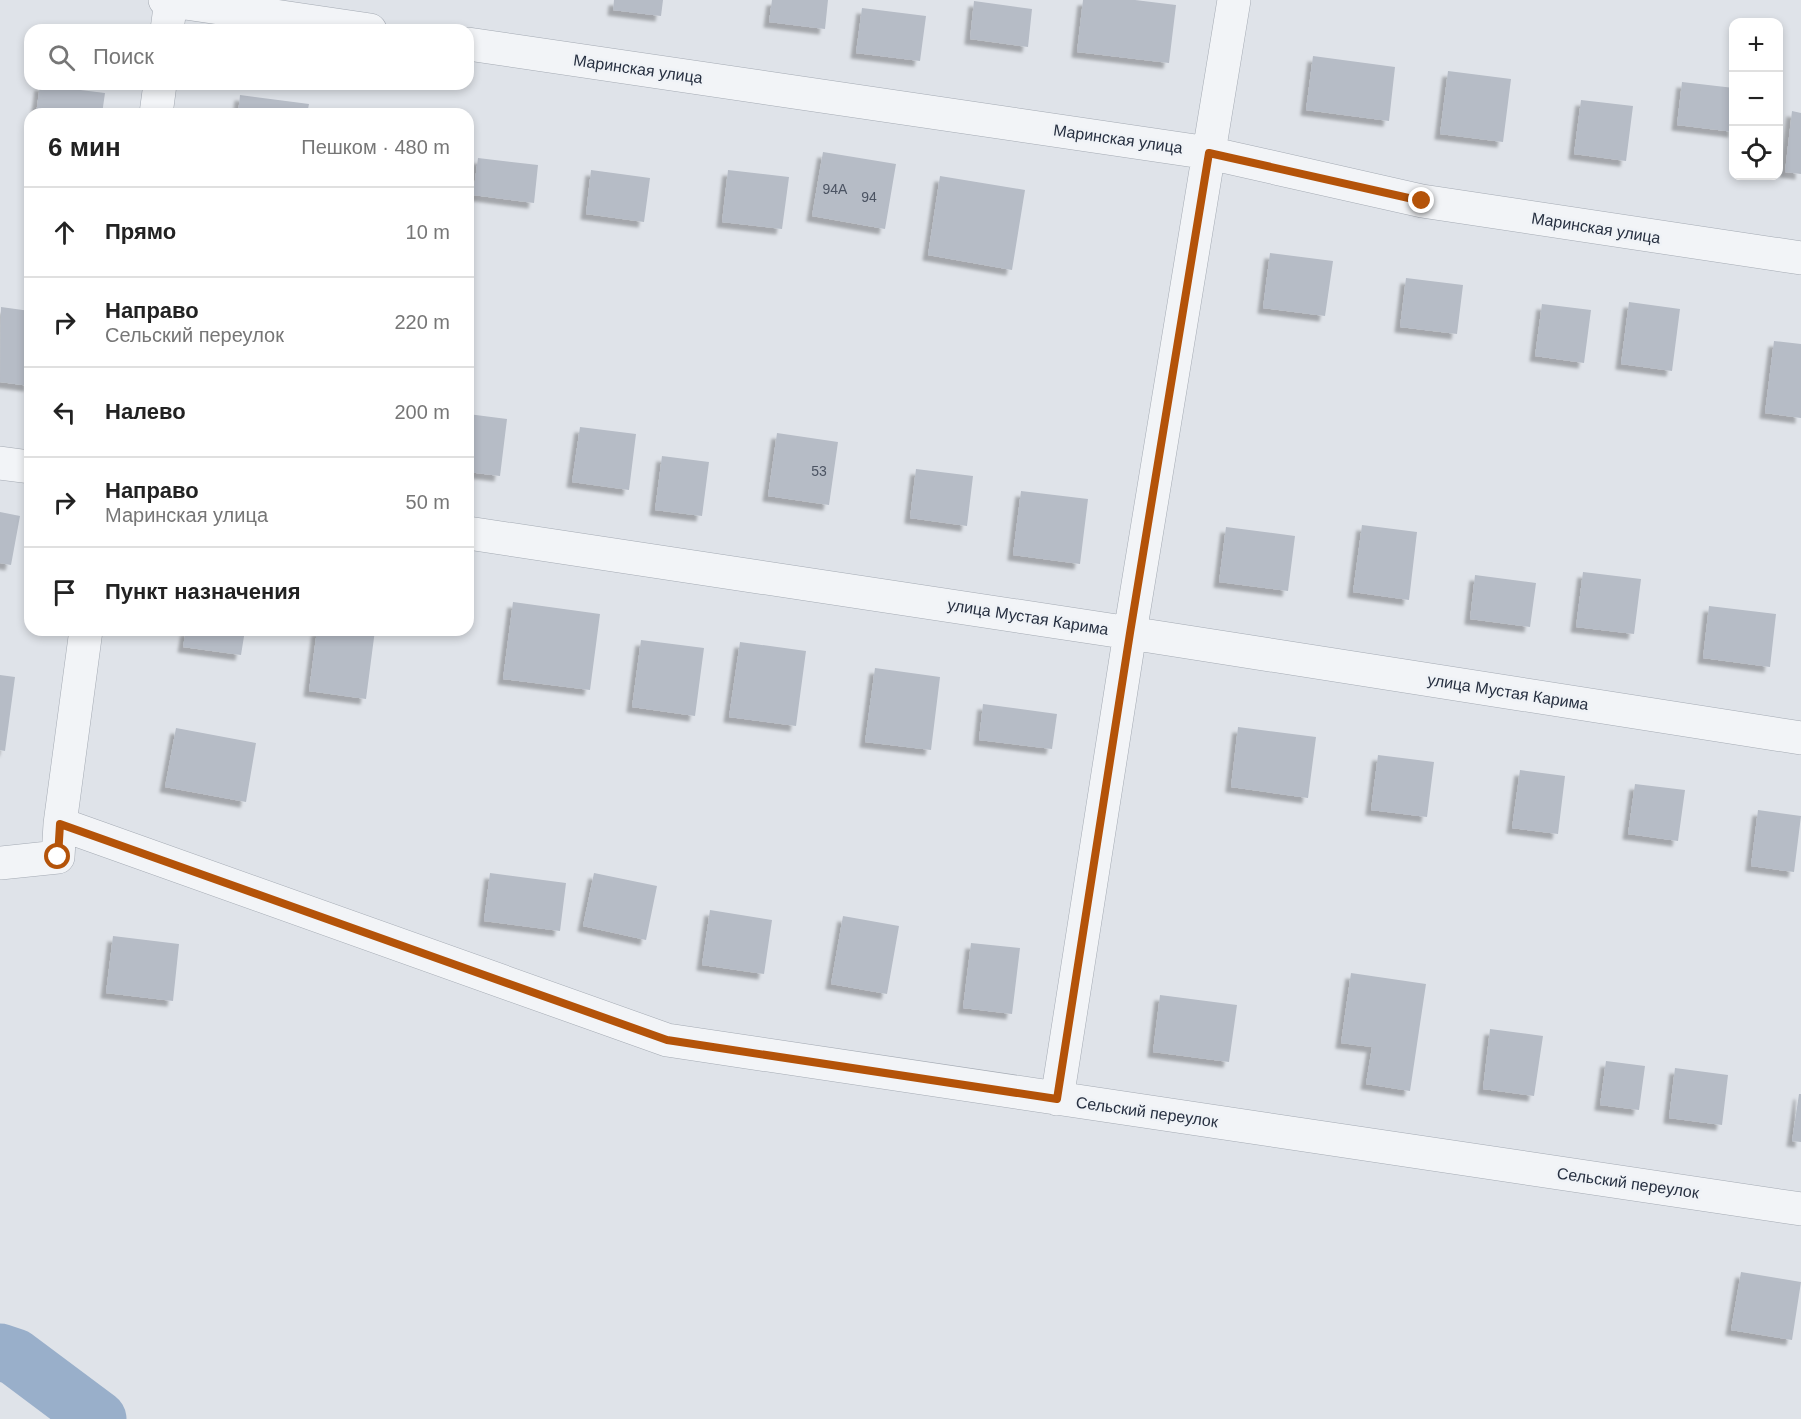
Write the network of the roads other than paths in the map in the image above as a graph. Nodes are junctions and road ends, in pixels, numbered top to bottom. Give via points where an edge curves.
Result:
1 (1234, 0) edge
2 (169, 8) edge
3 (315, 24) edge
4 (474, 45) edge
5 (159, 90) edge
6 (157, 108) edge
7 (1209, 153) junction
8 (1801, 258) edge
9 (0, 463) edge
10 (24, 466) edge
11 (474, 534) edge
12 (1130, 633) junction
13 (85, 636) edge
14 (1801, 738) edge
15 (60, 824) junction
16 (0, 863) edge
17 (1057, 1099) junction
18 (1801, 1209) edge

1 - 7 street
2 - 3 street
4 - 7 street, Маринская улица
5 - 6 street
7 - 8 street, Маринская улица via 1422,201
7 - 12 street
9 - 10 street
11 - 12 street, улица Мустая Карима
12 - 14 street, улица Мустая Карима
12 - 17 street
13 - 15 street
15 - 16 street via 58,857
15 - 17 street, Сельский переулок via 667,1040
17 - 18 street, Сельский переулок

